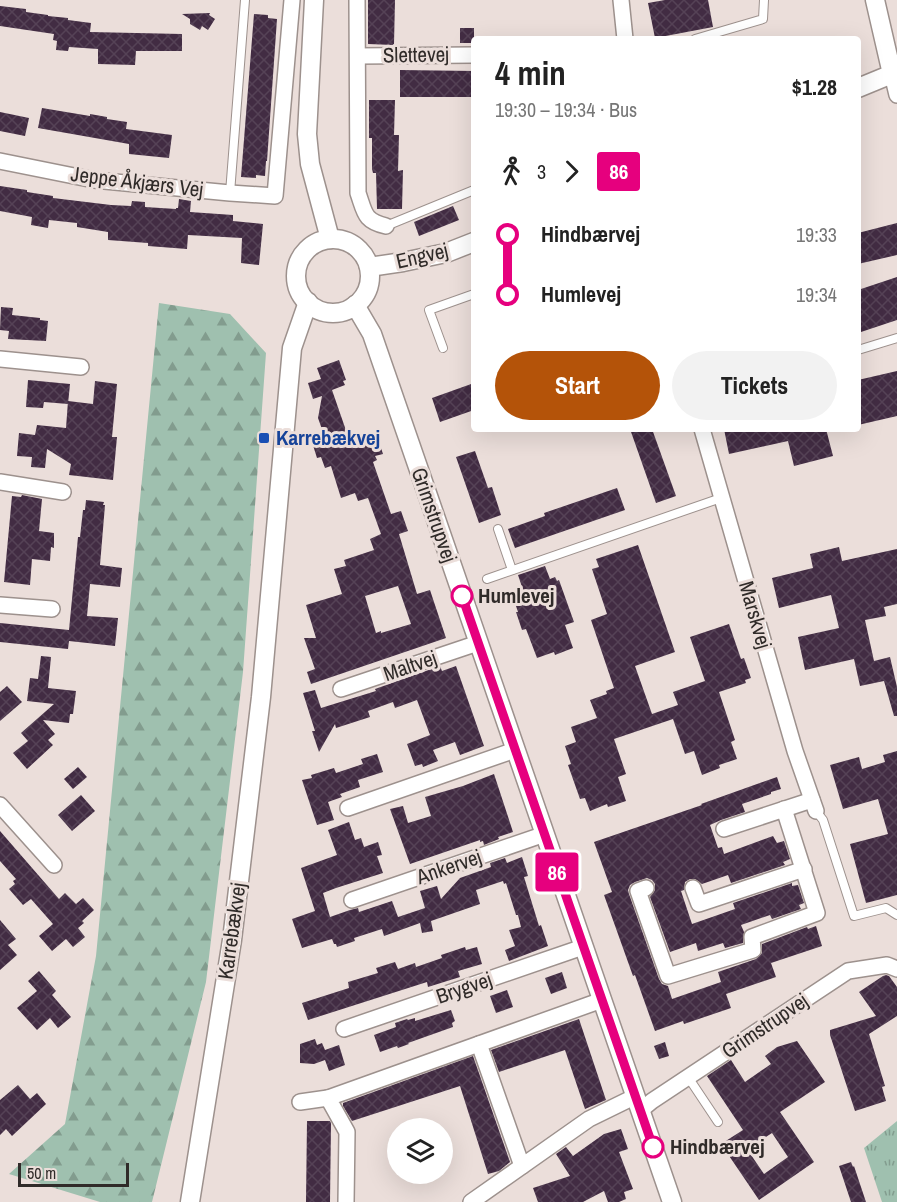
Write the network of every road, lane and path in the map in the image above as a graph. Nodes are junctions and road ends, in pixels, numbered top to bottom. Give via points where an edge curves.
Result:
1 (245, 0) edge
2 (292, 0) edge
3 (314, 0) edge
4 (357, 0) edge
5 (621, 0) edge
6 (764, 0) edge
7 (875, 0) edge
8 (625, 36) edge
9 (705, 36) edge
10 (471, 55) edge
11 (358, 56) junction
12 (892, 74) junction
13 (861, 87) edge
14 (897, 95) edge
15 (0, 161) edge
16 (471, 191) edge
17 (230, 193) junction
18 (386, 226) joint
19 (330, 239) junction
20 (471, 243) edge
21 (369, 267) junction
22 (471, 295) edge
23 (308, 302) junction
24 (355, 305) junction
25 (897, 338) edge
26 (443, 348) dead end
27 (861, 349) edge
28 (0, 359) edge
29 (81, 368) dead end
30 (703, 432) edge
31 (0, 482) edge
32 (63, 492) dead end
33 (721, 498) junction
34 (498, 529) dead end
35 (512, 570) junction
36 (487, 579) dead end
37 (0, 605) edge
38 (52, 609) dead end
39 (478, 643) junction
40 (341, 689) dead end
41 (515, 750) junction
42 (0, 805) edge
43 (814, 806) junction
44 (348, 808) dead end
45 (784, 809) junction
46 (724, 829) dead end
47 (545, 834) junction
48 (54, 865) dead end
49 (804, 869) junction
50 (646, 888) dead end
51 (693, 888) dead end
52 (352, 900) dead end
53 (897, 915) edge
54 (583, 947) junction
55 (897, 969) edge
56 (602, 1000) junction
57 (344, 1029) dead end
58 (479, 1044) junction
59 (688, 1077) junction
60 (328, 1098) junction
61 (300, 1102) dead end
62 (638, 1103) junction
63 (718, 1122) dead end
64 (522, 1166) junction
65 (190, 1202) edge
66 (346, 1202) edge
67 (471, 1202) edge
68 (672, 1202) edge

1 - 17 lane
2 - 17 street, Jeppe Åkjærs Vej via 275,196
3 - 19 street via 307,134 310,164
4 - 11 street
5 - 8 street
6 - 9 lane via 763,19
7 - 12 street
10 - 11 street, Slettevej
11 - 18 street via 358,194 366,216 373,223
12 - 13 street
12 - 14 street
15 - 17 street, Jeppe Åkjærs Vej via 94,180
16 - 18 lane
19 - 21 street via 359,249
19 - 23 street via 308,248 297,269 300,293
20 - 21 street, Engvej via 446,253
21 - 24 street via 368,288
22 - 26 lane via 429,310
23 - 24 street via 326,312
23 - 65 street, Karrebækvej via 292,348 261,698 232,940
24 - 39 street, Grimstrupvej via 372,333
25 - 27 lane
28 - 29 street
30 - 33 street, Marskvej
31 - 32 street
33 - 35 lane
33 - 43 street, Marskvej
34 - 35 lane
35 - 36 lane
37 - 38 street
39 - 40 street, Maltvej
39 - 41 street, Grimstrupvej
41 - 44 street
41 - 47 street, Grimstrupvej
42 - 48 street
43 - 45 street
43 - 53 lane via 823,820 854,916 886,908
45 - 46 street
45 - 49 street
47 - 52 street, Ankervej
47 - 54 street, Grimstrupvej
49 - 50 street via 817,913 752,937 753,950 668,976 638,891
49 - 51 street via 699,904
54 - 56 street, Grimstrupvej
54 - 57 street, Brygvej
55 - 59 street, Grimstrupvej via 887,965 848,971
56 - 58 street
56 - 62 street, Grimstrupvej
58 - 60 street
58 - 64 street
59 - 62 street, Grimstrupvej via 652,1101
59 - 63 lane
60 - 61 street
60 - 66 street via 347,1132
62 - 64 street, Grimstrupvej via 589,1119
62 - 68 street, Grimstrupvej
64 - 67 street, Grimstrupvej

